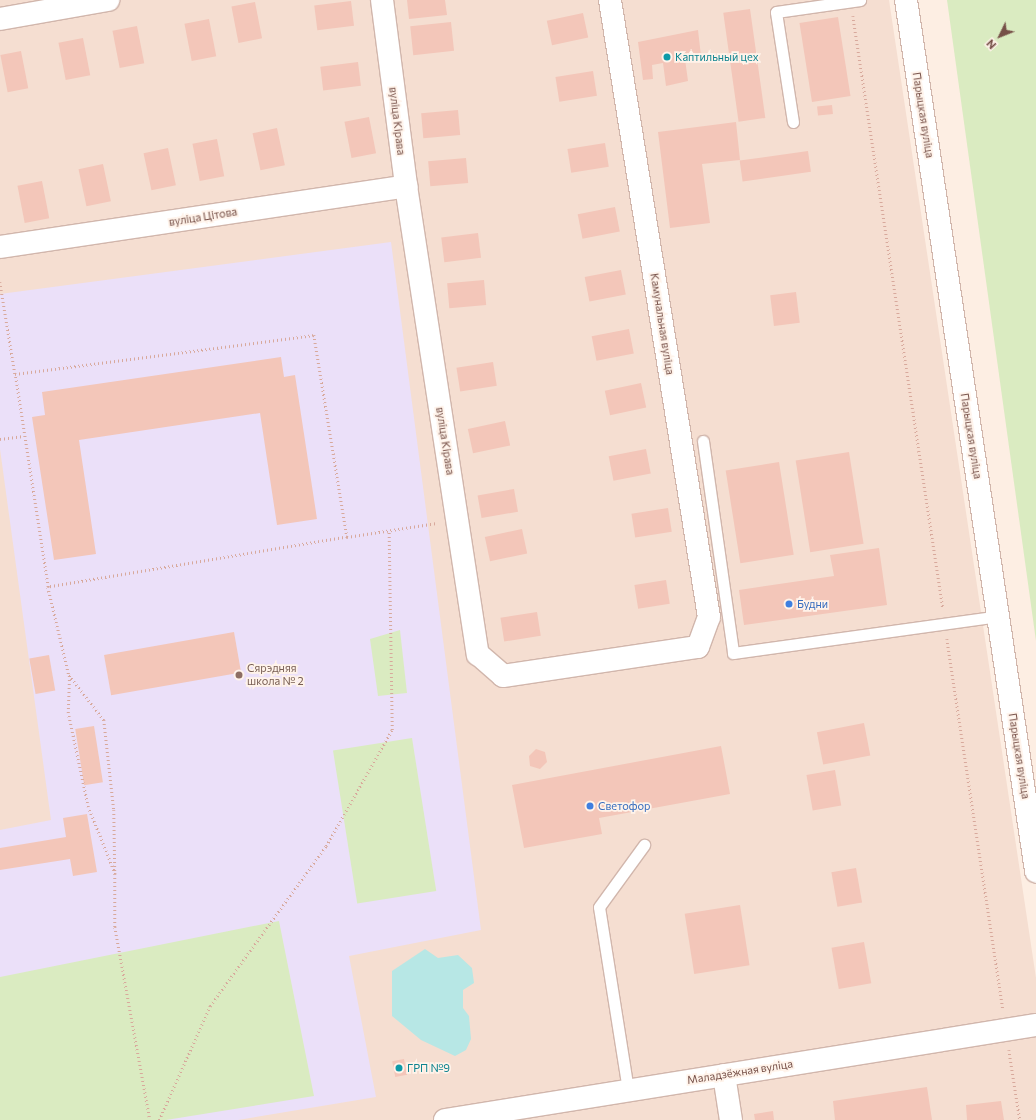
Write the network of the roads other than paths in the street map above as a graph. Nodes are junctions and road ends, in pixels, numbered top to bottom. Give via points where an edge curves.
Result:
1 (108, 0) edge
2 (382, 0) edge
3 (610, 0) edge
4 (906, 0) edge
5 (855, 1) edge
6 (0, 19) edge
7 (792, 122) dead end
8 (406, 186) junction
9 (0, 247) edge
10 (703, 441) dead end
11 (998, 616) junction
12 (698, 647) joint
13 (644, 845) dead end
14 (1036, 871) edge
15 (1036, 1025) edge
16 (724, 1075) junction
17 (628, 1090) junction
18 (445, 1120) edge
19 (731, 1120) edge

1 - 6 street
2 - 8 street, вуліца Кірава
3 - 12 street, Камунальная вуліца via 709,617
4 - 11 street, Парыцкая вуліца
5 - 7 lane via 776,12
8 - 9 street, вуліца Цітова
8 - 12 street, вуліца Кірава via 478,654 503,676
10 - 11 lane via 733,653
11 - 14 street, Парыцкая вуліца
13 - 17 lane via 599,907
15 - 16 street, Маладзёжная вуліца
16 - 17 street, Маладзёжная вуліца
16 - 19 street
17 - 18 street, Маладзёжная вуліца

